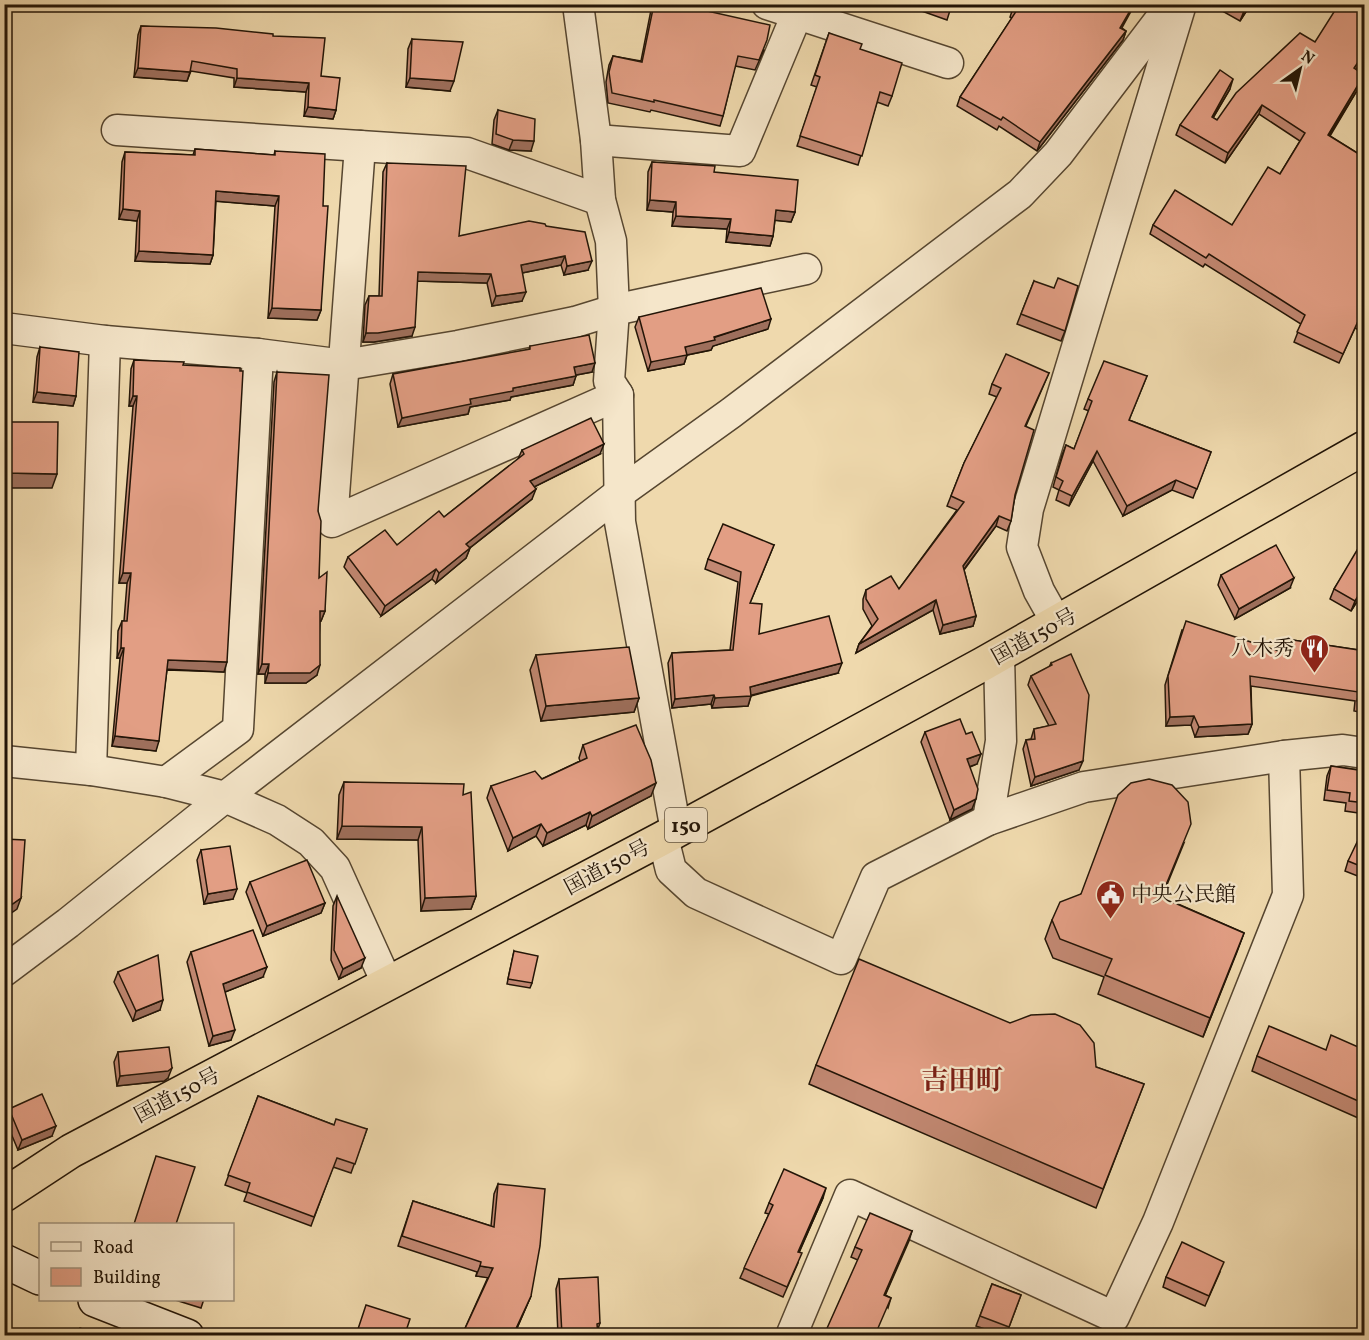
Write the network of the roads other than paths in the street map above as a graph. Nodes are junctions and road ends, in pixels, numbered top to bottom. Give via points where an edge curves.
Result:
1 (578, 4) edge
2 (767, 4) edge
3 (1172, 4) edge
4 (1181, 4) edge
5 (797, 14) junction
6 (948, 63) dead end
7 (117, 130) dead end
8 (596, 140) junction
9 (360, 146) junction
10 (600, 200) junction
11 (806, 269) dead end
12 (614, 310) junction
13 (4, 328) edge
14 (105, 341) junction
15 (258, 354) junction
16 (344, 365) junction
17 (618, 395) junction
18 (1365, 448) edge
19 (621, 492) junction
20 (1057, 623) junction
21 (999, 655) junction
22 (1365, 753) edge
23 (1284, 756) junction
24 (4, 761) edge
25 (91, 770) junction
26 (166, 782) junction
27 (225, 797) junction
28 (988, 820) junction
29 (669, 834) junction
30 (4, 971) edge
31 (387, 983) junction
32 (4, 1195) edge
33 (4, 1261) edge
34 (39, 1278) edge
35 (100, 1301) edge
36 (187, 1335) edge
37 (791, 1335) edge

1 - 8 street
2 - 5 street
3 - 19 street via 1058,154 1020,194
4 - 20 street via 1028,509 1022,547
5 - 6 street
5 - 8 street via 740,151
7 - 9 street
8 - 10 street
9 - 10 street via 467,153
9 - 16 street
10 - 12 street via 611,241
11 - 12 street
12 - 16 street via 575,322
12 - 17 street via 609,381
13 - 14 street
14 - 15 street
14 - 25 street
15 - 16 street
15 - 26 street via 238,729
16 - 17 street via 332,522
17 - 19 street
18 - 20 highway, 国道150号 / 150
19 - 27 street
19 - 29 street via 620,522
20 - 21 highway, 国道150号 / 150
21 - 28 street via 1000,741
21 - 29 highway, 国道150号 / 150
22 - 23 street via 1342,750
23 - 28 street via 1084,787
23 - 37 street via 1288,895 1158,1222 1114,1317 850,1195
24 - 25 street
25 - 26 street
26 - 27 street
27 - 30 street
27 - 31 street via 277,820 311,842 335,868
28 - 29 street via 876,877 841,959 696,893 671,870
29 - 31 highway, 国道150号 / 150
31 - 32 highway, 国道150号 / 150 via 71,1151
33 - 34 street
35 - 36 street

